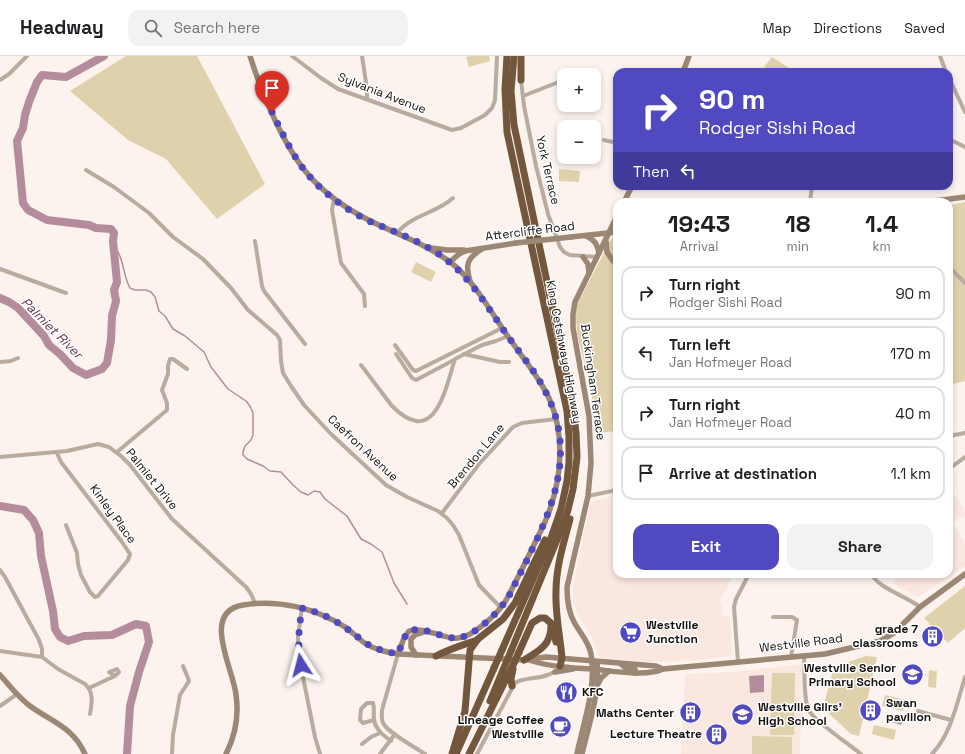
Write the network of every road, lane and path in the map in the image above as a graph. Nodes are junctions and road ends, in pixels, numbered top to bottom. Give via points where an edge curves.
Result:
1 (27, 56) edge
2 (250, 56) edge
3 (292, 56) edge
4 (362, 56) edge
5 (497, 56) edge
6 (507, 56) edge
7 (514, 56) edge
8 (521, 56) edge
9 (689, 56) edge
10 (940, 56) edge
11 (684, 68) edge
12 (944, 68) edge
13 (0, 80) edge
14 (521, 80) joint
15 (557, 83) edge
16 (953, 85) edge
17 (523, 96) junction
18 (367, 99) junction
19 (963, 102) edge
20 (965, 112) edge
21 (604, 140) dead end
22 (953, 141) edge
23 (613, 142) edge
24 (965, 146) edge
25 (86, 170) dead end
26 (965, 197) edge
27 (453, 198) dead end
28 (334, 199) junction
29 (953, 199) edge
30 (613, 226) edge
31 (397, 233) junction
32 (610, 233) junction
33 (613, 233) edge
34 (586, 236) junction
35 (606, 240) junction
36 (255, 241) dead end
37 (426, 247) junction
38 (484, 247) junction
39 (468, 250) junction
40 (598, 255) junction
41 (582, 257) junction
42 (613, 261) dead end
43 (450, 262) junction
44 (0, 269) edge
45 (953, 272) edge
46 (590, 273) junction
47 (965, 283) edge
48 (471, 284) junction
49 (66, 293) dead end
50 (366, 306) dead end
51 (502, 328) junction
52 (508, 336) junction
53 (306, 344) dead end
54 (395, 345) dead end
55 (396, 354) dead end
56 (464, 354) junction
57 (18, 358) dead end
58 (455, 359) junction
59 (0, 362) edge
60 (509, 362) dead end
61 (361, 365) dead end
62 (187, 368) dead end
63 (556, 419) junction
64 (965, 433) edge
65 (953, 435) edge
66 (117, 452) junction
67 (57, 453) junction
68 (0, 457) edge
69 (965, 457) edge
70 (569, 462) junction
71 (953, 466) edge
72 (573, 489) junction
73 (613, 491) edge
74 (588, 496) junction
75 (442, 513) junction
76 (66, 525) dead end
77 (0, 570) edge
78 (965, 574) edge
79 (747, 578) edge
80 (873, 578) edge
81 (255, 603) junction
82 (920, 607) junction
83 (302, 608) junction
84 (501, 608) junction
85 (773, 617) dead end
86 (550, 622) junction
87 (427, 632) junction
88 (478, 640) junction
89 (0, 651) edge
90 (398, 654) junction
91 (416, 655) junction
92 (436, 656) junction
93 (804, 656) junction
94 (42, 657) junction
95 (469, 657) junction
96 (791, 657) junction
97 (560, 658) junction
98 (526, 660) junction
99 (594, 662) junction
100 (738, 662) junction
101 (514, 663) junction
102 (620, 664) junction
103 (183, 666) dead end
104 (558, 668) junction
105 (663, 669) junction
106 (595, 670) junction
107 (609, 671) junction
108 (635, 673) junction
109 (0, 675) edge
110 (115, 676) dead end
111 (965, 677) edge
112 (512, 686) junction
113 (596, 687) junction
114 (89, 688) junction
115 (17, 694) junction
116 (0, 706) edge
117 (918, 711) dead end
118 (90, 714) dead end
119 (374, 720) junction
120 (951, 720) junction
121 (380, 733) junction
122 (395, 734) junction
123 (391, 741) junction
124 (362, 744) dead end
125 (84, 754) edge
126 (172, 754) edge
127 (226, 754) edge
128 (320, 754) edge
129 (380, 754) edge
130 (425, 754) edge
131 (452, 754) edge
132 (456, 754) edge
133 (468, 754) edge
134 (478, 754) edge
135 (577, 754) edge
136 (582, 754) edge
137 (861, 754) edge
138 (932, 754) edge

1 - 13 street
2 - 28 street via 265,95 293,153 305,171
3 - 18 street, Sylvania Avenue via 329,84
4 - 18 street via 368,89
5 - 18 street, Sylvania Avenue via 495,100 490,111 455,130
6 - 70 highway, King Cetshwayo Highway via 507,132 567,411
7 - 72 highway, King Cetshwayo Highway via 511,91 515,130 572,400 576,457
8 - 14 highway
9 - 11 street
10 - 12 street
14 - 17 street, York Terrace
15 - 17 street
16 - 19 street
17 - 41 street, York Terrace via 536,166 560,247 570,255
19 - 20 street
21 - 23 street
22 - 24 street
25 - 75 street, Caefron Avenue via 149,213 173,237 204,258 248,310 277,335 286,379 304,405 343,446 390,488
26 - 29 street
27 - 31 street via 443,206 406,224
28 - 31 street via 362,217
28 - 50 street via 332,210 342,263 364,294
30 - 32 street, Buckingham Terrace
31 - 37 street
32 - 33 street, Attercliffe Road
32 - 34 street, Attercliffe Road
32 - 35 street, Buckingham Terrace
34 - 38 street, Attercliffe Road, bridge
34 - 40 street via 594,241
35 - 40 street, Buckingham Terrace
35 - 42 street via 607,252
36 - 53 street via 264,291
37 - 39 street
37 - 43 street
38 - 39 street, Attercliffe Road
38 - 48 street via 469,260 468,273
39 - 43 street, Attercliffe Road
40 - 41 street, York Terrace
40 - 46 street, Buckingham Terrace
41 - 46 street via 588,264
43 - 48 street
44 - 49 street
45 - 47 street
46 - 74 street, Buckingham Terrace via 575,302 572,319 591,428
48 - 51 street
51 - 52 street
51 - 54 street via 416,372
52 - 56 street
52 - 63 street via 543,387
55 - 58 street via 416,380
56 - 58 street
56 - 60 street
57 - 59 street
58 - 61 street via 439,408 420,421 407,418 398,412
62 - 66 street via 170,359 162,390 167,410
63 - 75 street, Brendon Lane via 515,425 479,464
63 - 84 street via 560,456 551,505 524,566
64 - 65 street
66 - 67 street, Palmiet Drive via 101,444
66 - 81 street, Palmiet Drive via 172,519 246,587
67 - 68 street, Palmiet Drive
67 - 76 street, Kinley Place via 130,554 128,560 98,596 92,595 84,581
69 - 71 street
70 - 88 highway via 553,522 515,603 504,619
70 - 132 highway, King Cetshwayo Highway, bridge via 557,524
72 - 97 highway via 570,517 556,583
72 - 133 highway, King Cetshwayo Highway, bridge via 564,524
73 - 74 street
74 - 99 street, Buckingham Terrace via 567,597 570,613 587,643
75 - 84 street, Caefron Avenue via 456,528 480,585
77 - 94 street via 39,640
78 - 82 street, Westville Road
79 - 100 street via 734,607
80 - 82 street
81 - 83 street, Westville Road
81 - 127 street, Westville Road via 229,611 220,628 221,641 234,682 237,706 236,726
82 - 93 street, Westville Road via 886,639 838,651
83 - 90 street, Westville Road via 334,620 371,646
83 - 128 street via 298,652
84 - 87 street via 473,631 460,638
85 - 96 street via 792,617 796,620
86 - 97 highway
86 - 98 highway via 547,643
86 - 101 highway, bridge via 543,618 535,620
87 - 90 street via 409,631
87 - 91 street via 415,635 412,639 411,647
88 - 92 highway via 446,650
88 - 95 highway via 472,646
89 - 94 street
90 - 91 street, Westville Road
90 - 122 street via 381,719 386,728
91 - 92 street, Westville Road
92 - 95 street, Westville Road
93 - 96 street, Westville Road
93 - 137 street via 806,703 809,712
94 - 114 street
95 - 98 street, Westville Road
95 - 131 highway via 466,712
96 - 100 street, Westville Road
97 - 98 street, Westville Road
97 - 99 street, Westville Road
97 - 104 highway
98 - 104 street, Westville Road
99 - 102 street, Westville Road
99 - 106 street
100 - 105 street, Westville Road
101 - 112 highway
101 - 133 highway
102 - 105 street, Westville Road via 656,666
102 - 108 street via 635,669
103 - 126 street via 189,682 180,696
104 - 106 street, Westville Road
104 - 112 street via 544,677 517,681
105 - 108 street, Westville Road
106 - 107 street, Westville Road
106 - 113 street
106 - 135 street
107 - 108 street, Westville Road
107 - 113 street
109 - 115 street
110 - 114 street
111 - 120 street
112 - 134 street
113 - 136 street
114 - 118 street via 92,700
115 - 116 street
115 - 125 street via 67,730 79,743
117 - 120 street
119 - 119 street via 363,723 360,720 361,709 367,703 374,704
119 - 121 street
120 - 138 street via 943,740
121 - 123 street
121 - 124 street
122 - 123 street
122 - 130 street
123 - 129 street

